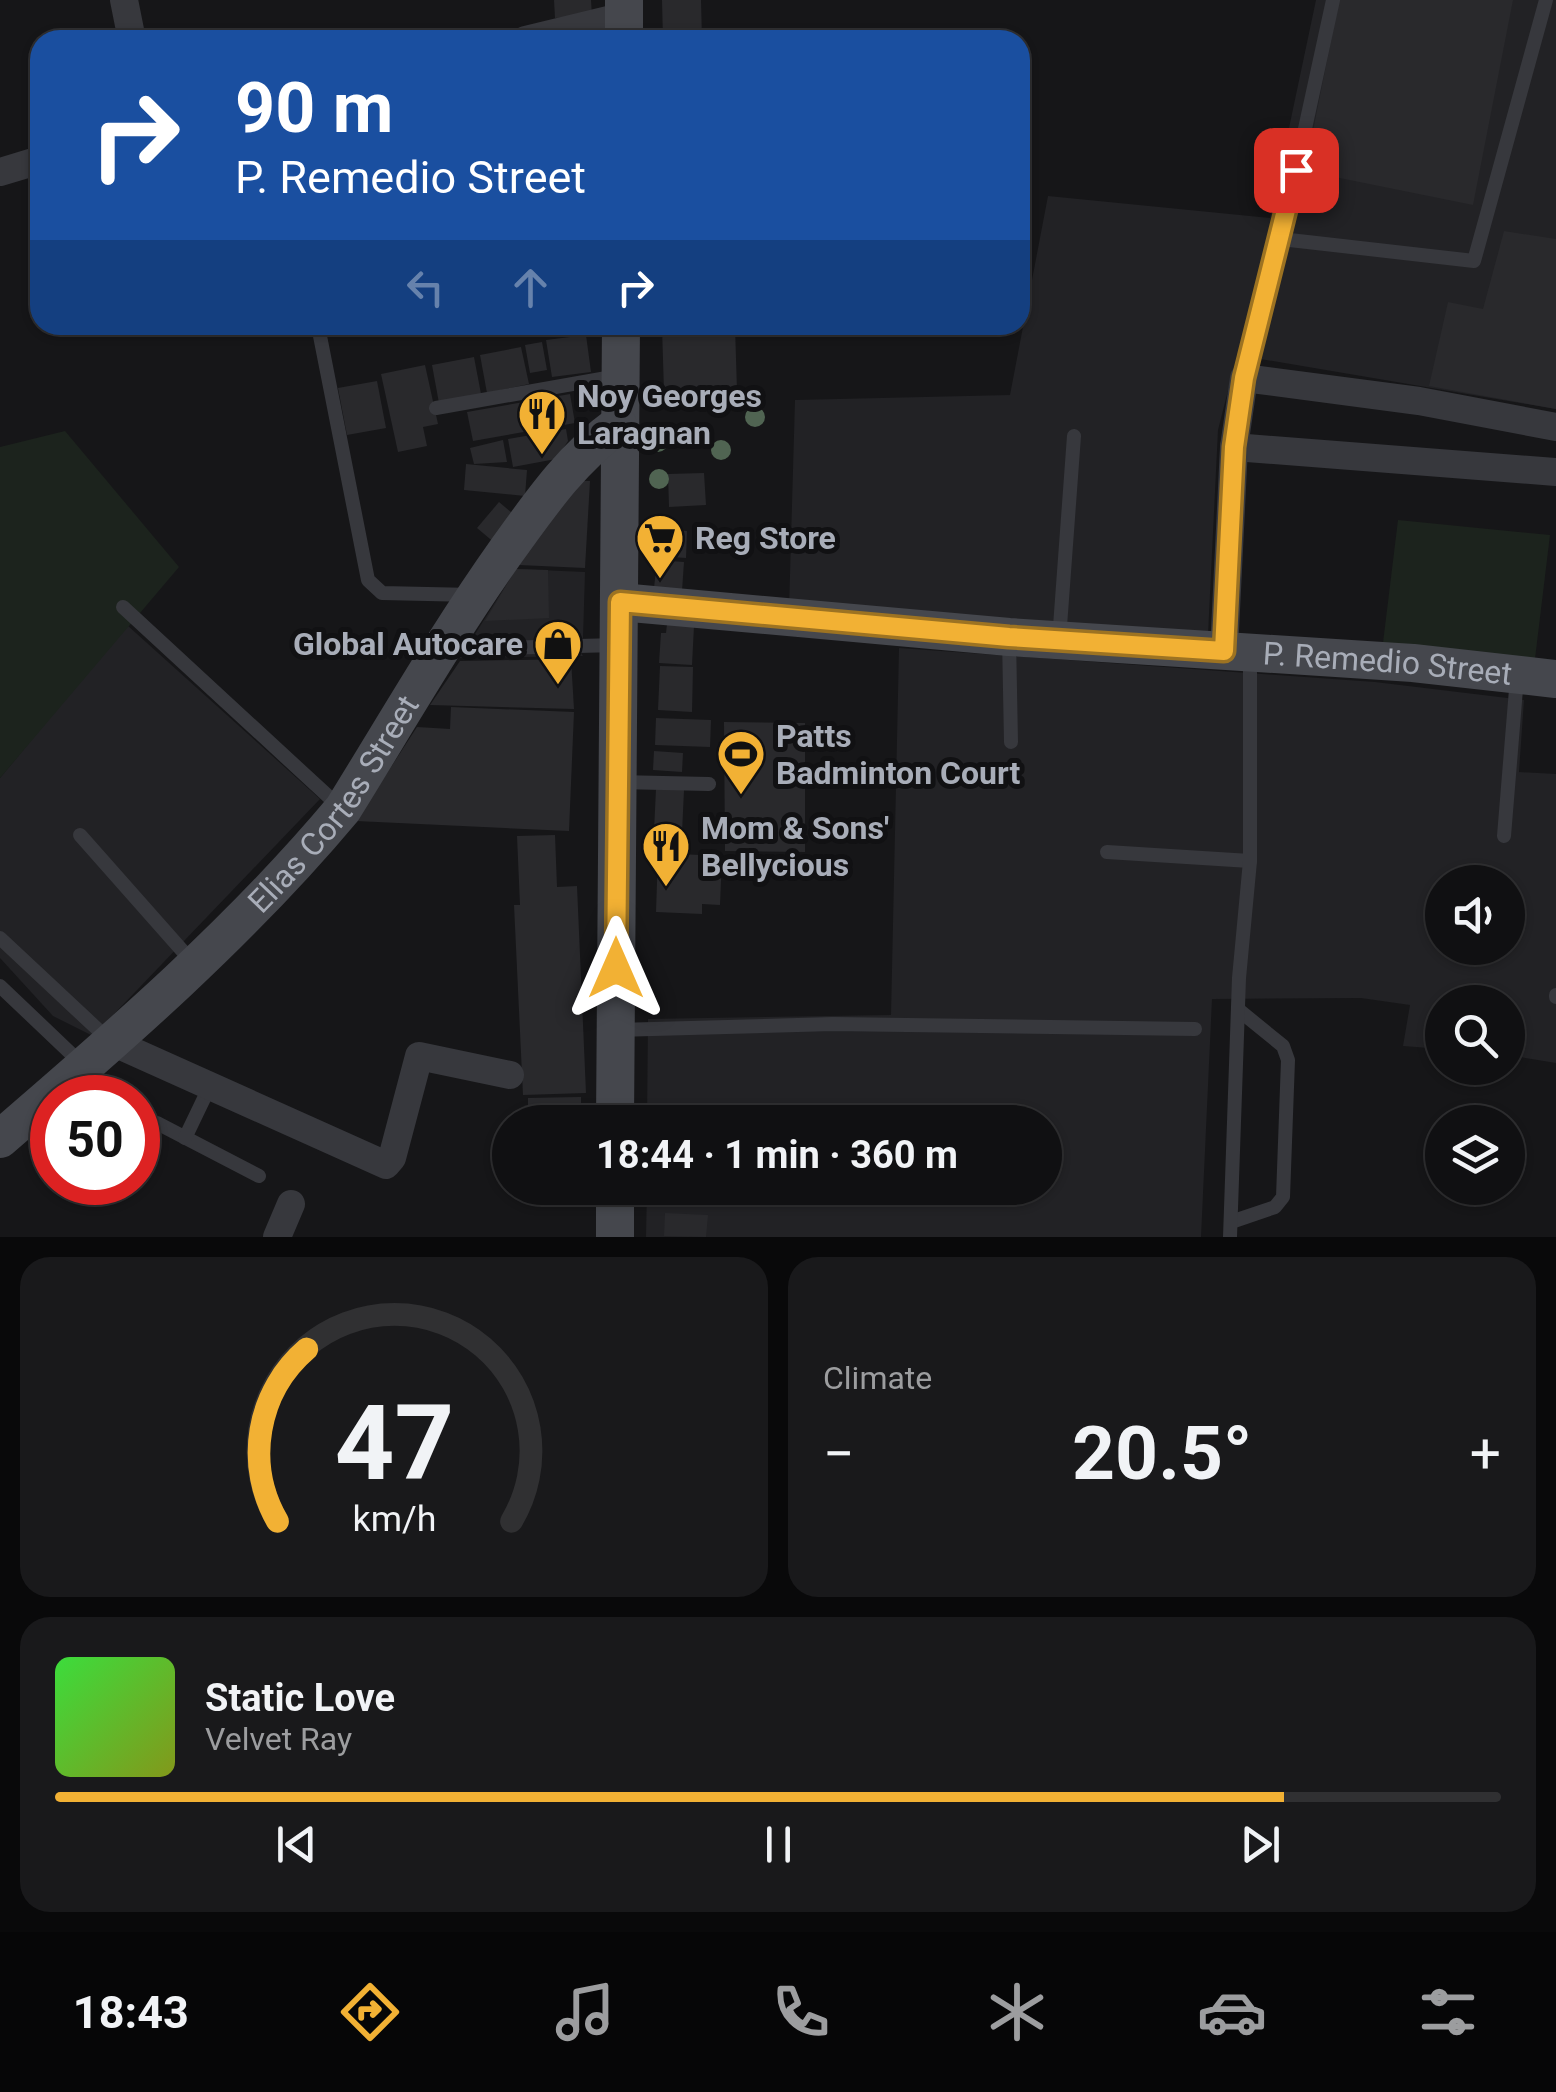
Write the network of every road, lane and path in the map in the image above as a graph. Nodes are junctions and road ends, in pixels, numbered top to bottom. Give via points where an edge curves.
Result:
1 (124, 0) edge
2 (1334, 0) edge
3 (1546, 0) edge
4 (624, 19) edge
5 (130, 30) edge
6 (572, 30) edge
7 (30, 163) edge
8 (0, 172) edge
9 (1281, 238) junction
10 (621, 335) edge
11 (320, 336) dead end
12 (620, 376) junction
13 (1244, 378) junction
14 (436, 408) dead end
15 (1514, 422) junction
16 (618, 425) junction
17 (1556, 427) edge
18 (1074, 436) dead end
19 (1234, 447) junction
20 (1514, 466) junction
21 (1556, 472) edge
22 (475, 595) junction
23 (620, 602) junction
24 (123, 608) dead end
25 (1009, 637) junction
26 (1058, 640) junction
27 (619, 645) junction
28 (495, 648) dead end
29 (1237, 652) junction
30 (1518, 675) junction
31 (1556, 679) edge
32 (1011, 742) dead end
33 (617, 782) junction
34 (708, 784) dead end
35 (343, 809) junction
36 (80, 836) dead end
37 (1504, 836) dead end
38 (1107, 852) dead end
39 (1250, 861) junction
40 (0, 938) edge
41 (196, 966) junction
42 (0, 986) edge
43 (1240, 1011) junction
44 (1195, 1029) dead end
45 (616, 1030) junction
46 (98, 1054) junction
47 (510, 1074) dead end
48 (208, 1088) junction
49 (615, 1105) edge
50 (160, 1124) edge
51 (185, 1138) junction
52 (0, 1140) edge
53 (258, 1176) dead end
54 (290, 1204) dead end
55 (615, 1205) edge
56 (1230, 1230) edge
57 (277, 1237) edge
58 (615, 1237) edge

1 - 5 street
2 - 9 lane
3 - 9 lane via 1474,262
4 - 6 street
7 - 8 street
9 - 13 lane
10 - 12 street
11 - 22 lane via 368,580 382,593
12 - 14 lane
12 - 16 street
13 - 15 street via 1419,401
13 - 19 street
15 - 17 street
15 - 20 street
16 - 22 street, Elias Cortes Street via 586,448 550,490
16 - 23 street
18 - 26 lane
19 - 20 street
19 - 29 street
20 - 21 street
22 - 35 street, Elias Cortes Street
23 - 25 street, P. Remedio Street
23 - 27 street
24 - 35 lane
25 - 26 street, P. Remedio Street
25 - 32 lane
26 - 29 street, P. Remedio Street
27 - 28 lane
27 - 33 street
29 - 30 street, P. Remedio Street
29 - 39 lane
30 - 31 street, P. Remedio Street
30 - 37 lane
33 - 34 lane
33 - 45 street
35 - 41 street, Elias Cortes Street
36 - 41 lane
38 - 39 lane
39 - 43 lane
40 - 46 lane
41 - 46 street, Elias Cortes Street
42 - 46 lane
43 - 56 lane
43 - 56 lane via 1283,1046 1288,1060 1283,1197
44 - 45 lane via 833,1024
45 - 49 street
46 - 48 street
46 - 52 street, Elias Cortes Street
47 - 48 street via 419,1056 386,1165
48 - 51 lane
50 - 51 lane
51 - 53 lane
54 - 57 street
55 - 58 street

